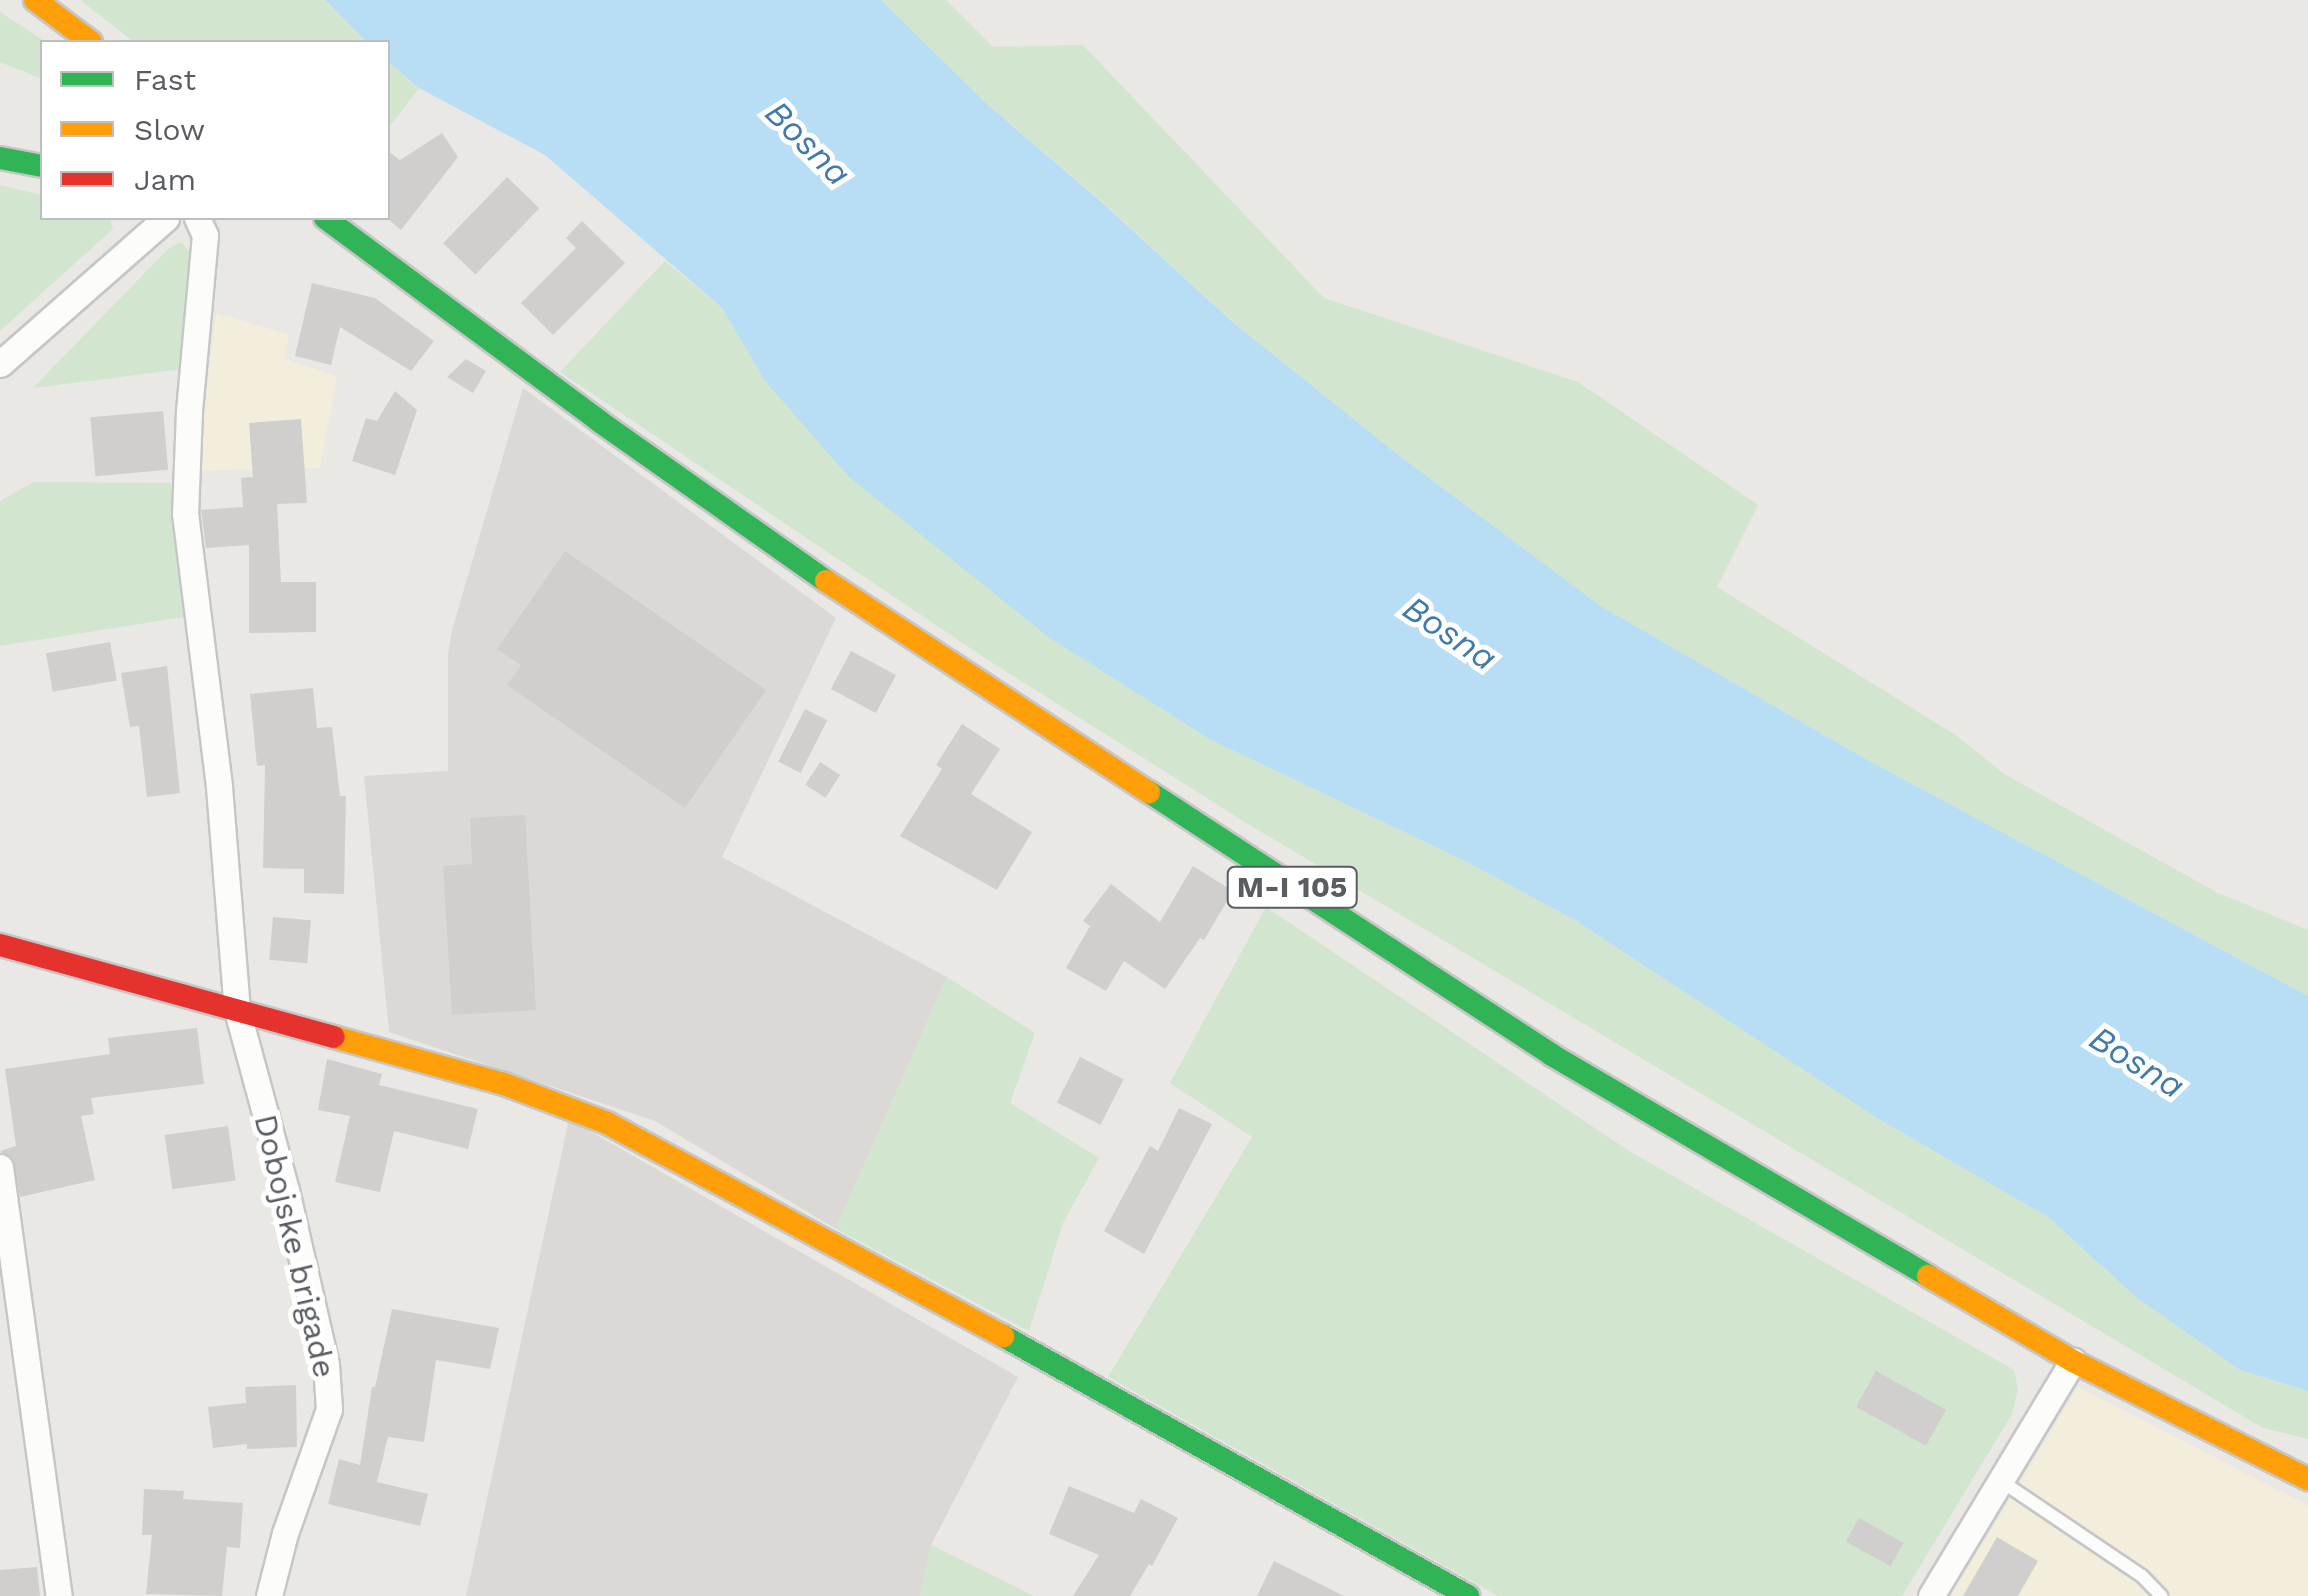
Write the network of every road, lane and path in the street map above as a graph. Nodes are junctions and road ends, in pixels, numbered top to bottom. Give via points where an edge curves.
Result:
1 (35, 0) edge
2 (89, 40) edge
3 (0, 158) edge
4 (40, 166) edge
5 (164, 220) edge
6 (198, 220) edge
7 (324, 220) edge
8 (0, 364) edge
9 (0, 945) edge
10 (237, 1010) junction
11 (0, 1167) edge
12 (2073, 1361) junction
13 (2308, 1478) edge
14 (2001, 1481) junction
15 (59, 1596) edge
16 (268, 1596) edge
17 (1468, 1596) edge
18 (1931, 1596) edge
19 (2161, 1596) edge

1 - 2 main road
3 - 4 main road
5 - 8 street
6 - 10 street, Dobojske brigade via 205,235 185,513 219,787
7 - 12 main road, M-I 105 via 841,592 1269,873 1552,1054
9 - 10 main road
10 - 16 street, Dobojske brigade via 326,1364 329,1409
10 - 17 main road via 504,1084 607,1122
11 - 15 street
12 - 13 main road, M-I 105
12 - 14 street
14 - 18 street
14 - 19 lane via 2142,1576

